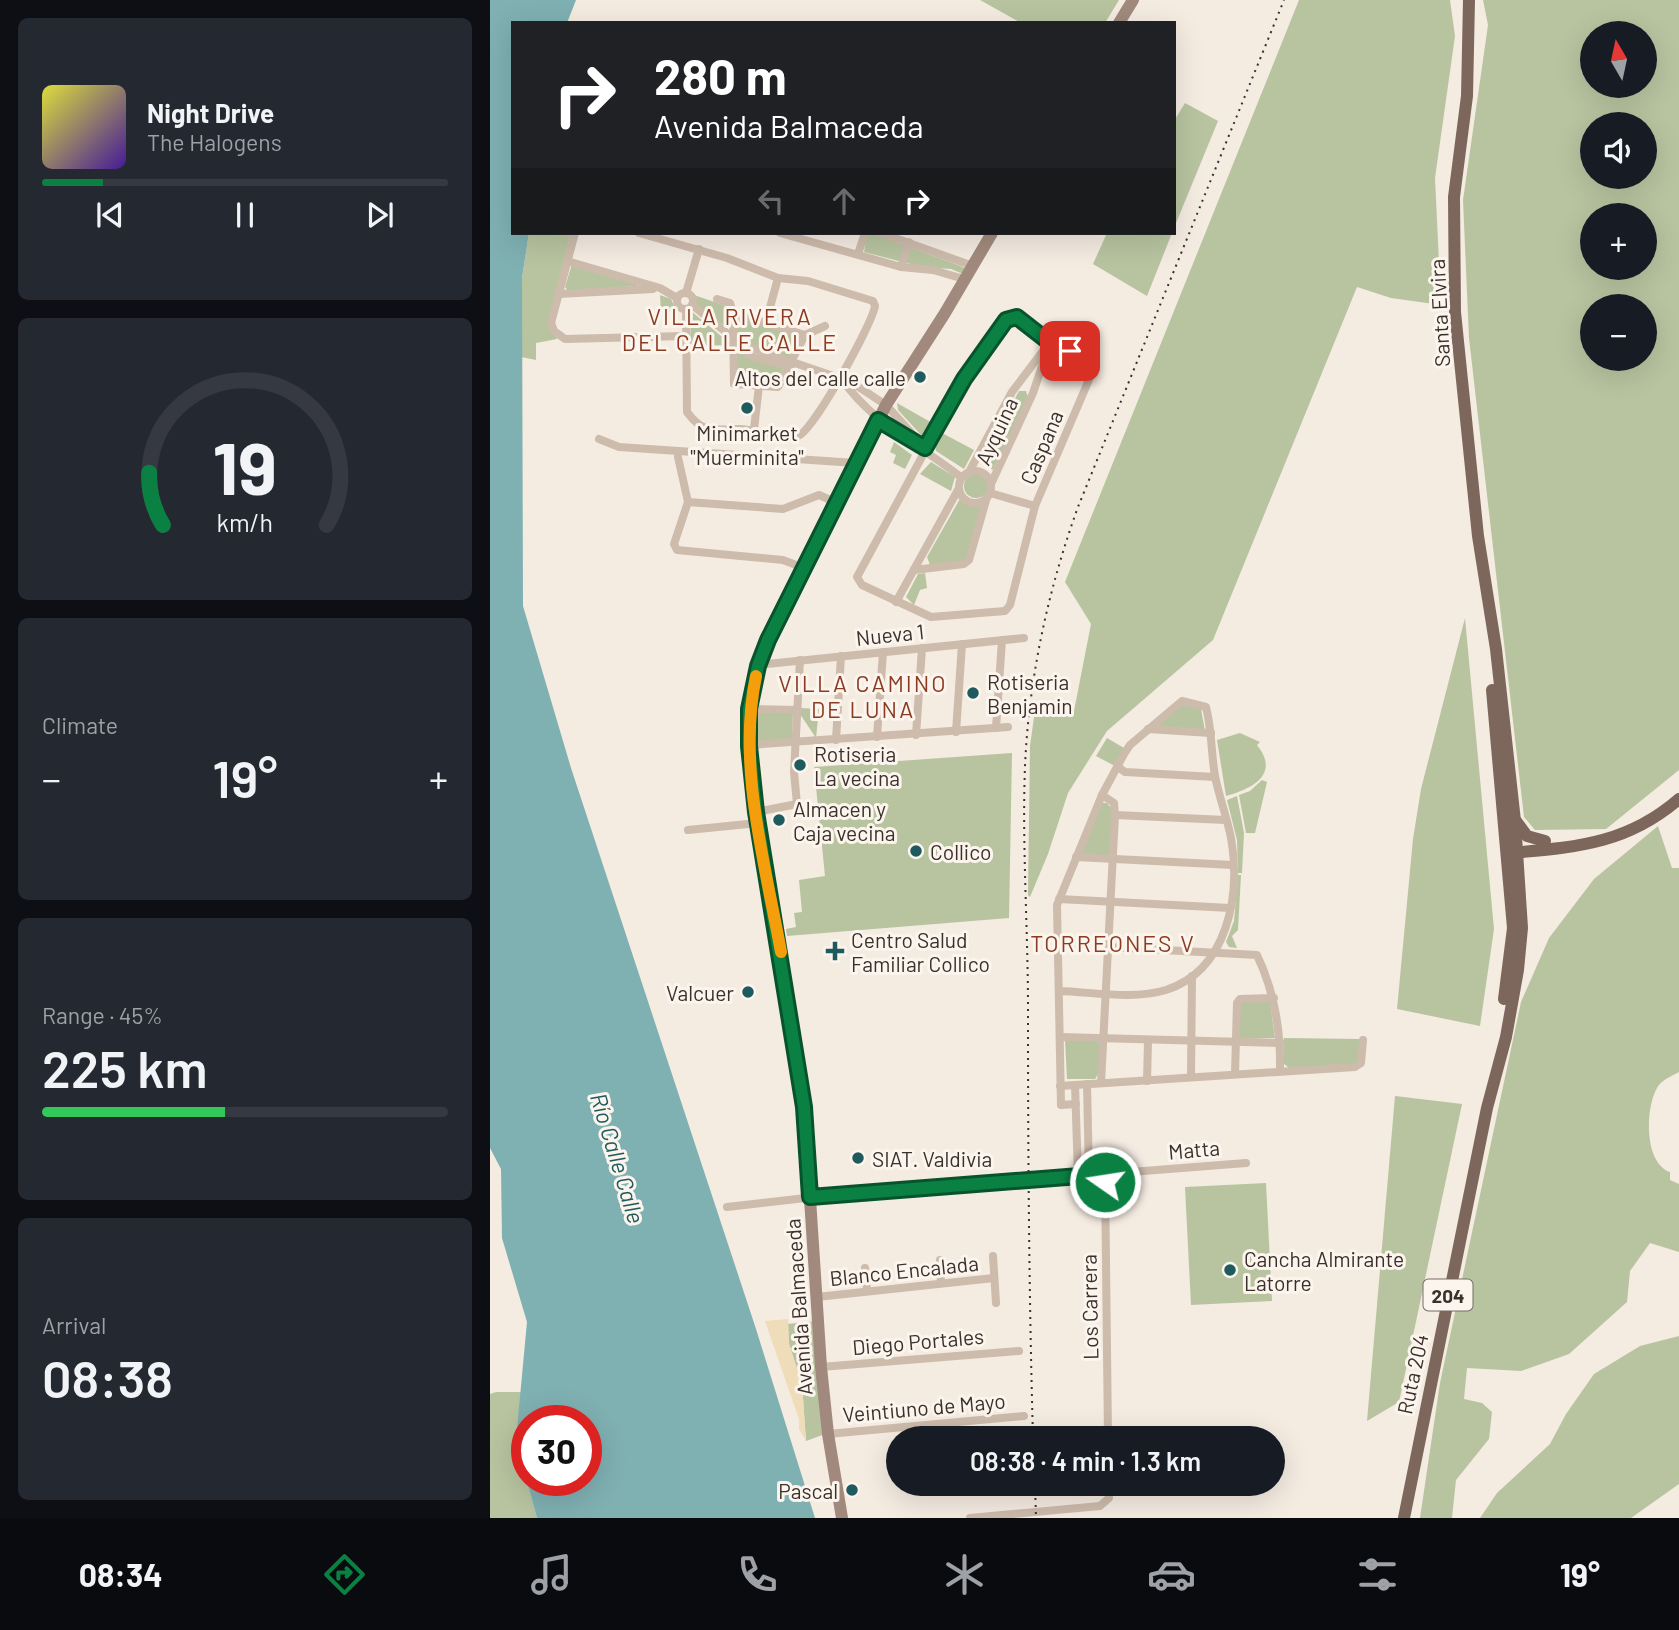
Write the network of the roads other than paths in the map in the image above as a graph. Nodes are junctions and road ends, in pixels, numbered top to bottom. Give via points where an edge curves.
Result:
1 (1133, 0) edge
2 (1469, 0) edge
3 (1120, 21) edge
4 (574, 235) edge
5 (646, 235) edge
6 (788, 235) edge
7 (820, 235) edge
8 (864, 235) edge
9 (887, 235) edge
10 (991, 235) edge
11 (909, 242) junction
12 (818, 243) junction
13 (699, 249) junction
14 (858, 254) junction
15 (567, 261) junction
16 (973, 266) junction
17 (901, 267) junction
18 (778, 278) junction
19 (964, 279) junction
20 (660, 288) junction
21 (686, 293) junction
22 (558, 294) junction
23 (677, 298) junction
24 (717, 299) dead end
25 (689, 307) junction
26 (733, 313) junction
27 (766, 322) junction
28 (825, 326) dead end
29 (805, 335) junction
30 (684, 337) junction
31 (732, 341) junction
32 (1049, 342) junction
33 (791, 363) junction
34 (841, 377) junction
35 (1017, 384) junction
36 (759, 386) junction
37 (1033, 393) junction
38 (886, 405) junction
39 (878, 420) junction
40 (754, 429) junction
41 (599, 439) dead end
42 (925, 448) junction
43 (678, 457) dead end
44 (856, 463) junction
45 (966, 475) junction
46 (959, 488) junction
47 (989, 491) junction
48 (688, 502) junction
49 (837, 503) junction
50 (1035, 506) junction
51 (804, 568) junction
52 (914, 570) junction
53 (896, 602) junction
54 (1490, 623) junction
55 (1024, 638) dead end
56 (1002, 640) junction
57 (962, 644) junction
58 (922, 648) junction
59 (883, 652) junction
60 (841, 656) junction
61 (800, 660) junction
62 (758, 666) junction
63 (749, 709) junction
64 (798, 710) junction
65 (1008, 727) dead end
66 (996, 728) junction
67 (1149, 729) junction
68 (956, 732) junction
69 (1211, 733) junction
70 (916, 735) junction
71 (877, 737) junction
72 (836, 740) junction
73 (796, 742) junction
74 (749, 746) junction
75 (1118, 767) junction
76 (1215, 777) junction
77 (1102, 795) junction
78 (1679, 799) edge
79 (1115, 815) junction
80 (757, 817) junction
81 (1226, 820) junction
82 (1516, 821) junction
83 (688, 830) dead end
84 (1613, 837) junction
85 (1545, 841) junction
86 (1512, 849) junction
87 (1533, 850) junction
88 (1076, 857) junction
89 (1112, 859) junction
90 (1233, 865) junction
91 (1520, 876) junction
92 (1059, 899) junction
93 (1109, 902) junction
94 (1230, 908) junction
95 (1108, 947) junction
96 (1217, 952) junction
97 (1192, 976) junction
98 (1059, 991) junction
99 (1106, 993) junction
100 (1274, 999) junction
101 (1060, 1037) junction
102 (1104, 1039) junction
103 (1363, 1040) dead end
104 (1148, 1041) junction
105 (1192, 1042) junction
106 (1235, 1042) junction
107 (1281, 1043) junction
108 (1280, 1071) junction
109 (1494, 1073) junction
110 (1235, 1074) junction
111 (1191, 1077) junction
112 (1147, 1081) junction
113 (1101, 1083) junction
114 (1087, 1084) junction
115 (1075, 1085) junction
116 (1060, 1086) junction
117 (1076, 1104) junction
118 (1246, 1163) dead end
119 (1105, 1174) junction
120 (1089, 1175) junction
121 (1078, 1176) junction
122 (810, 1197) junction
123 (727, 1207) dead end
124 (993, 1256) dead end
125 (940, 1260) dead end
126 (865, 1268) dead end
127 (994, 1278) junction
128 (941, 1283) junction
129 (867, 1290) junction
130 (817, 1297) junction
131 (996, 1303) dead end
132 (1018, 1351) dead end
133 (821, 1367) junction
134 (1024, 1416) dead end
135 (1108, 1426) edge
136 (828, 1434) junction
137 (1109, 1496) edge
138 (842, 1518) edge
139 (970, 1518) edge
140 (1404, 1518) edge

1 - 3 main road
2 - 54 main road, Santa Elvira via 1467,96 1454,197 1455,312
4 - 15 street
5 - 13 street
6 - 12 street
7 - 12 street
8 - 14 street
9 - 11 street
10 - 16 main road, Avenida Balmaceda
11 - 16 street
11 - 17 street
12 - 14 street
13 - 18 street
13 - 21 street
14 - 17 street
15 - 20 street
15 - 22 street
16 - 19 main road, Avenida Balmaceda
17 - 19 street
18 - 27 street
18 - 34 street via 808,281 873,301 871,319
19 - 38 main road, Avenida Balmaceda
20 - 22 street
20 - 23 street
21 - 23 street
21 - 25 street via 692,298
22 - 30 street via 551,323 565,339
23 - 25 street via 678,305
24 - 26 street via 730,303
25 - 30 street
25 - 31 street
26 - 27 street
26 - 31 street
27 - 29 street
28 - 29 street
29 - 33 street
30 - 40 street via 687,412 706,430
31 - 33 street
31 - 36 street via 734,384
32 - 35 street, Ayquina
32 - 37 street, Ayquina
32 - 42 street, Caspana via 1017,317 1006,320 964,379
32 - 50 street, Caspana via 1090,361 1094,368
33 - 34 street
33 - 36 street via 778,387
34 - 38 street
34 - 39 street
34 - 40 street via 807,431 792,437
35 - 37 street, Ayquina
35 - 45 street, Ayquina
36 - 40 street
37 - 47 street, Ayquina
38 - 39 main road, Avenida Balmaceda
38 - 42 street
39 - 42 street
39 - 44 main road, Avenida Balmaceda
41 - 44 street via 619,447
42 - 45 street
42 - 53 street, Caspana via 857,577 862,585
43 - 48 street
44 - 49 main road, Avenida Balmaceda
45 - 46 street
45 - 47 street via 984,474
46 - 47 street via 963,498 973,503
46 - 52 street, Ayquina
47 - 50 street
47 - 52 street, Ayquina via 970,560
48 - 49 street via 782,509 819,495
48 - 51 street via 674,544 677,550 783,560
49 - 51 main road, Avenida Balmaceda
50 - 53 street, Caspana via 1005,611 932,617
51 - 62 main road, Avenida Balmaceda
52 - 53 street, Ayquina
54 - 82 main road, Santa Elvira
54 - 86 main road, Santa Elvira via 1489,650
55 - 56 street, Nueva 1
56 - 57 street, Nueva 1
56 - 66 street
57 - 58 street, Nueva 1
57 - 68 street
58 - 59 street, Nueva 1
58 - 70 street
59 - 60 street, Nueva 1
59 - 71 street
60 - 61 street, Nueva 1
60 - 72 street
61 - 62 street, Nueva 1
61 - 64 street
62 - 63 main road, Avenida Balmaceda
63 - 64 street
63 - 74 main road, Avenida Balmaceda
64 - 73 street
65 - 66 street
66 - 68 street
67 - 69 street
67 - 69 street via 1182,701 1206,707
67 - 75 street via 1130,745
68 - 70 street
69 - 76 street
70 - 71 street
71 - 72 street
72 - 73 street
73 - 74 street
73 - 80 street via 797,804
74 - 80 main road, Avenida Balmaceda
75 - 76 street via 1125,772
75 - 77 street
76 - 81 street
77 - 79 street via 1114,803
77 - 88 street
78 - 84 main road via 1646,825
79 - 81 street
79 - 89 street
80 - 83 street
80 - 122 main road, Avenida Balmaceda via 804,1107
81 - 90 street
82 - 85 main road via 1527,836
82 - 86 main road, Santa Elvira
84 - 85 main road
84 - 87 main road via 1598,844
85 - 86 main road
86 - 87 main road
86 - 91 main road, Ruta 204 / 204
86 - 109 main road, Ruta 204 / 204 via 1513,928
87 - 91 main road
88 - 89 street
88 - 92 street
89 - 90 street
89 - 93 street
90 - 94 street
91 - 109 main road, Ruta 204 / 204 via 1518,970 1506,1037
92 - 93 street
92 - 98 street
93 - 94 street
93 - 95 street
94 - 96 street
95 - 96 street
95 - 99 street
96 - 97 street
96 - 100 street via 1257,955
97 - 99 street via 1166,990 1138,995
97 - 105 street
98 - 99 street
98 - 101 street
99 - 102 street
100 - 106 street via 1240,999
100 - 107 street
101 - 102 street
101 - 116 street
102 - 104 street
102 - 113 street
103 - 108 street via 1362,1063 1355,1067
104 - 105 street
104 - 112 street
105 - 106 street
105 - 111 street
106 - 107 street
106 - 110 street
107 - 108 street
108 - 110 street
109 - 140 main road, Ruta 204 / 204
110 - 111 street
111 - 112 street
112 - 113 street
113 - 114 street
114 - 115 street
114 - 120 street
115 - 116 street
115 - 117 street
116 - 117 street via 1061,1105
117 - 121 street
118 - 119 street, Matta
119 - 120 street, Matta
119 - 135 street, Los Carrera
120 - 121 street, Matta
121 - 122 street, Matta
122 - 123 street, Matta
122 - 130 main road, Avenida Balmaceda
124 - 127 street, Blanco Encalada
125 - 128 street
126 - 129 street
127 - 128 street, Blanco Encalada
127 - 131 street, Blanco Encalada
128 - 129 street, Blanco Encalada
129 - 130 street, Blanco Encalada
130 - 133 main road, Avenida Balmaceda
132 - 133 street, Diego Portales
133 - 136 main road, Avenida Balmaceda
134 - 136 street, Veintiuno de Mayo
136 - 138 main road, Avenida Balmaceda
137 - 139 street via 1100,1506

